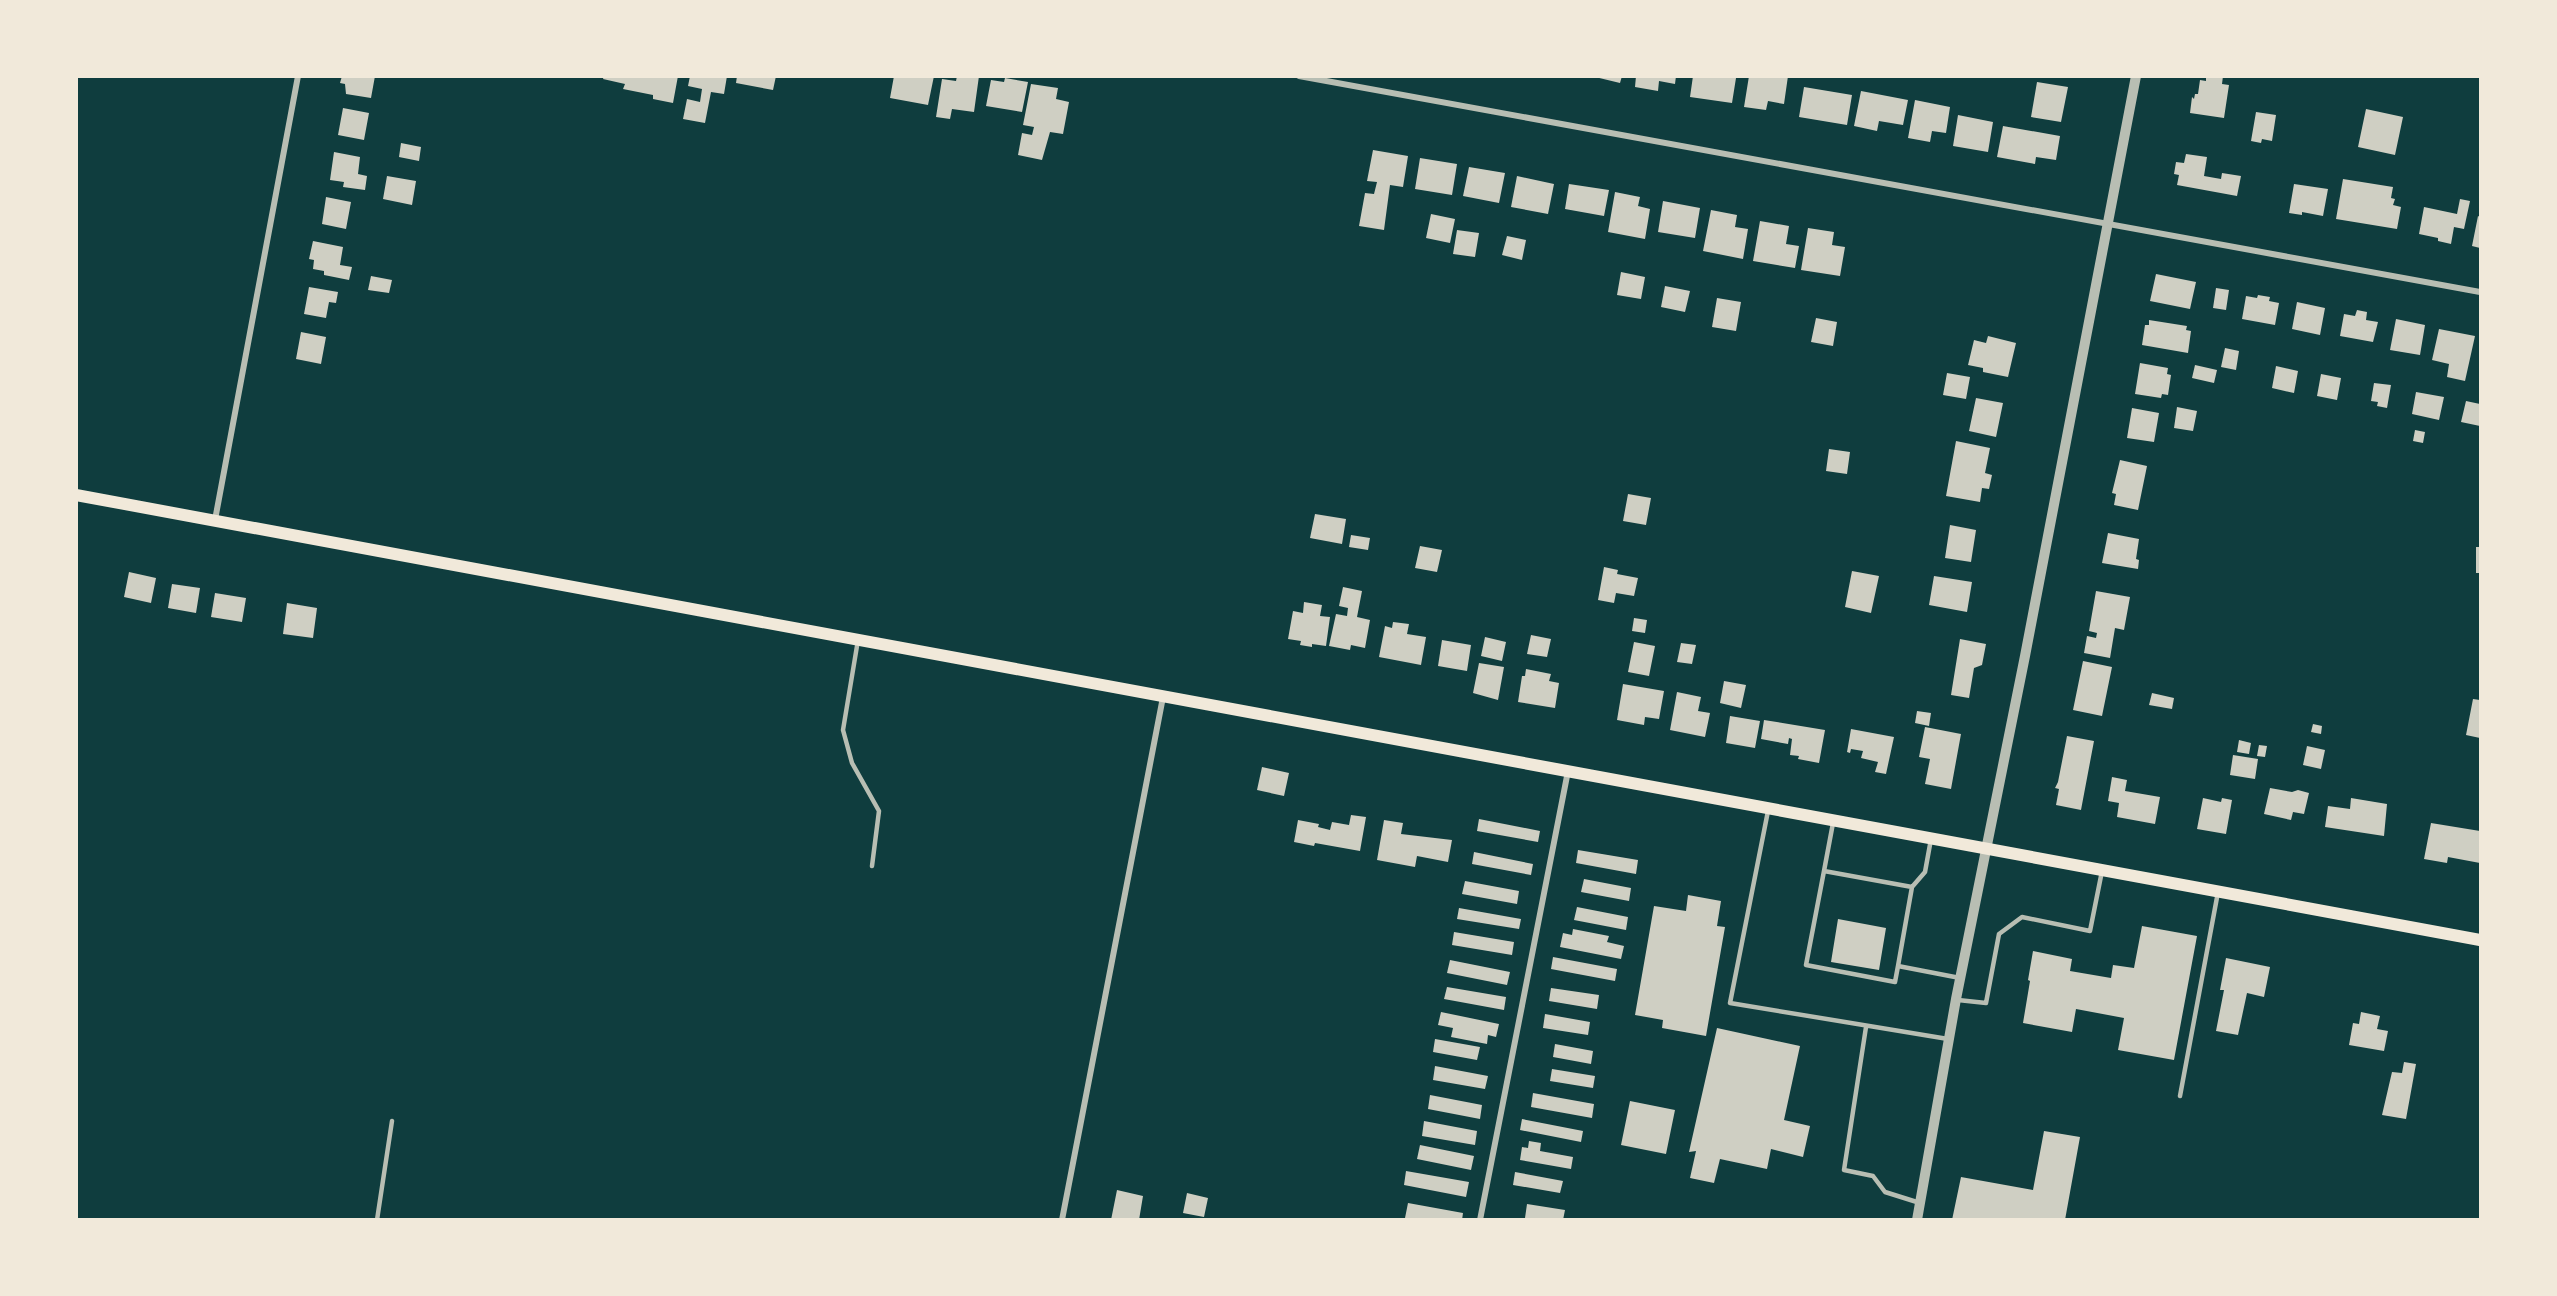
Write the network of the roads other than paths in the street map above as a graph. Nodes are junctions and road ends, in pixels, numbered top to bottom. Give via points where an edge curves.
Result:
1 (298, 76) edge
2 (1299, 76) edge
3 (2136, 76) edge
4 (2109, 223) junction
5 (2481, 292) edge
6 (76, 495) edge
7 (215, 520) junction
8 (858, 640) junction
9 (1163, 697) junction
10 (1568, 771) junction
11 (1769, 808) junction
12 (1833, 820) junction
13 (1930, 839) junction
14 (1985, 849) junction
15 (872, 866) dead end
16 (1824, 871) junction
17 (2102, 871) junction
18 (1912, 887) junction
19 (2218, 892) junction
20 (2481, 940) edge
21 (1898, 966) junction
22 (1960, 978) junction
23 (1956, 999) junction
24 (1866, 1027) junction
25 (1948, 1039) junction
26 (2180, 1096) dead end
27 (392, 1121) dead end
28 (1920, 1203) junction
29 (377, 1220) edge
30 (1062, 1220) edge
31 (1480, 1220) edge
32 (1917, 1220) edge

1 - 7 street
2 - 4 street
3 - 4 street
4 - 5 street
4 - 14 street
6 - 7 main road
7 - 8 main road
8 - 9 main road
8 - 15 lane via 843,730 852,763 879,811
9 - 10 main road
9 - 30 street
10 - 11 main road
10 - 31 street
11 - 12 main road
11 - 24 lane via 1730,1003
12 - 13 main road
12 - 16 lane
13 - 14 main road
13 - 18 lane via 1925,872
14 - 17 main road
14 - 22 street
16 - 18 lane
16 - 21 lane via 1806,965 1895,981
17 - 19 main road
17 - 23 lane via 2090,931 2022,917 1999,934 1986,1003
18 - 21 lane
19 - 20 main road
19 - 26 lane
21 - 22 lane
22 - 23 street
23 - 25 street
24 - 25 lane
24 - 28 lane via 1844,1170 1873,1176 1885,1192
25 - 28 street
27 - 29 lane
28 - 32 street

